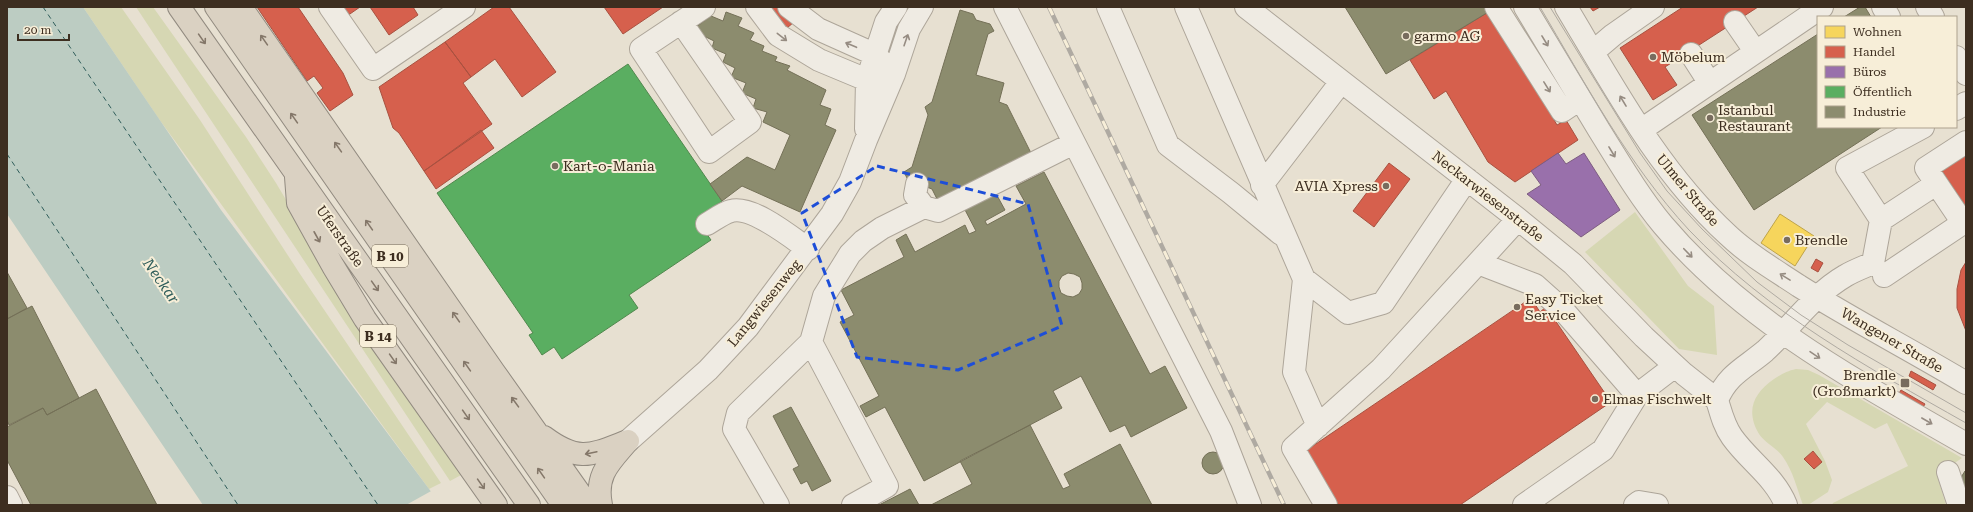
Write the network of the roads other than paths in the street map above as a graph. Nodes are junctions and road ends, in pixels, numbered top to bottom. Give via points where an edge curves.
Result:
1 (179, 7) edge
2 (216, 7) edge
3 (241, 7) edge
4 (330, 7) edge
5 (704, 7) edge
6 (757, 7) edge
7 (789, 7) edge
8 (896, 7) edge
9 (922, 7) edge
10 (1005, 7) edge
11 (1108, 7) edge
12 (1186, 7) edge
13 (1246, 7) edge
14 (1496, 7) edge
15 (1525, 7) edge
16 (1566, 7) edge
17 (1653, 7) edge
18 (1822, 7) edge
19 (1883, 7) edge
20 (1927, 7) edge
21 (453, 10) edge
22 (1795, 14) edge
23 (1888, 16) edge
24 (1932, 16) edge
25 (681, 22) junction
26 (1735, 22) dead end
27 (1755, 51) junction
28 (1593, 52) junction
29 (1691, 54) dead end
30 (876, 55) junction
31 (1957, 59) edge
32 (894, 74) junction
33 (1966, 74) edge
34 (867, 80) junction
35 (1341, 82) junction
36 (1709, 82) junction
37 (1580, 99) junction
38 (1966, 103) edge
39 (1957, 108) edge
40 (1921, 128) edge
41 (1641, 130) junction
42 (866, 140) junction
43 (1966, 142) edge
44 (1074, 143) junction
45 (296, 174) junction
46 (1467, 179) junction
47 (917, 184) dead end
48 (1936, 184) junction
49 (1262, 185) junction
50 (924, 206) junction
51 (1518, 219) junction
52 (1881, 220) junction
53 (707, 224) dead end
54 (1285, 237) junction
55 (808, 248) junction
56 (1478, 263) junction
57 (1884, 276) dead end
58 (1304, 279) junction
59 (1818, 298) junction
60 (1782, 333) junction
61 (812, 342) junction
62 (1675, 366) junction
63 (1966, 383) edge
64 (1637, 395) junction
65 (1717, 400) junction
66 (1318, 426) junction
67 (536, 431) junction
68 (628, 441) junction
69 (1966, 444) edge
70 (1948, 472) dead end
71 (7, 497) edge
72 (11, 505) edge
73 (496, 505) edge
74 (529, 505) edge
75 (564, 505) edge
76 (588, 505) edge
77 (601, 505) edge
78 (778, 505) edge
79 (853, 505) edge
80 (1250, 505) edge
81 (1326, 505) edge
82 (1524, 505) edge
83 (1635, 505) edge
84 (1657, 505) edge
85 (1786, 505) edge
86 (1958, 505) edge

1 -> 45 highway, Uferstraße / B 10
75 -> 2 highway, B 10
67 -> 3 highway
4 - 21 street via 373,68
5 - 25 street
6 -> 34 street via 778,35 819,60
30 -> 7 street via 818,29
8 - 30 street, Langwiesenweg via 886,22
32 -> 9 street, Langwiesenweg via 909,29
10 - 44 street
11 - 54 street via 1168,145
12 - 49 street
13 - 35 street, Neckarwiesenstraße
14 -> 37 street via 1562,111
15 -> 37 street
16 - 28 street, Ulmer Straße
17 - 28 street
18 - 22 street
19 - 23 street
20 - 24 street
22 - 27 street
25 - 25 street via 750,122 709,152 641,49
26 - 27 street
27 - 36 street
41 -> 28 street, Ulmer Straße
29 - 36 street
30 - 32 street
30 - 34 street, Langwiesenweg
31 - 33 street
32 - 34 street
32 - 42 street, Langwiesenweg
34 - 42 street, Langwiesenweg
35 - 46 street, Neckarwiesenstraße via 1403,120
35 - 49 street
36 - 41 street
37 -> 60 street via 1662,224 1706,271
38 - 39 street
40 - 52 street via 1847,168
59 -> 41 street, Ulmer Straße via 1764,264 1729,236 1673,177
42 - 55 street, Langwiesenweg via 850,182
43 - 48 street via 1926,168
44 - 50 street via 938,211
44 - 80 street via 1221,431
45 -> 73 highway, B 14 via 298,203 365,319
45 -> 74 highway, Uferstraße / B 10
46 - 51 street, Neckarwiesenstraße
46 - 58 street via 1383,303 1348,313
47 - 50 street via 915,195
48 - 52 street
48 - 57 street via 1963,223
49 - 54 street
50 - 61 street via 882,228 850,254 824,296
51 - 56 street
51 - 62 street, Neckarwiesenstraße via 1573,264
52 - 59 street via 1873,263 1845,275
53 - 55 street via 732,210 745,211 763,219
54 - 58 street
55 - 68 street, Langwiesenweg via 748,327 708,370
56 - 64 street via 1535,285 1563,310
56 - 66 street via 1381,369
58 - 66 street via 1294,372
59 - 60 street
59 - 63 street, Wangener Straße
60 - 65 street via 1727,381
60 -> 69 street via 1835,368
61 - 78 street via 738,413 735,424 734,429
61 - 79 street via 887,486
62 - 64 street
62 - 65 street, Neckarwiesenstraße
64 - 82 street via 1603,450
65 - 85 street via 1722,418 1733,438 1776,487
66 - 81 street via 1293,448
68 -> 67 highway via 587,454 575,454 561,450
67 - 76 highway
68 - 77 highway via 602,475 599,483
70 - 86 street
71 - 72 street
83 - 84 street via 1639,502

